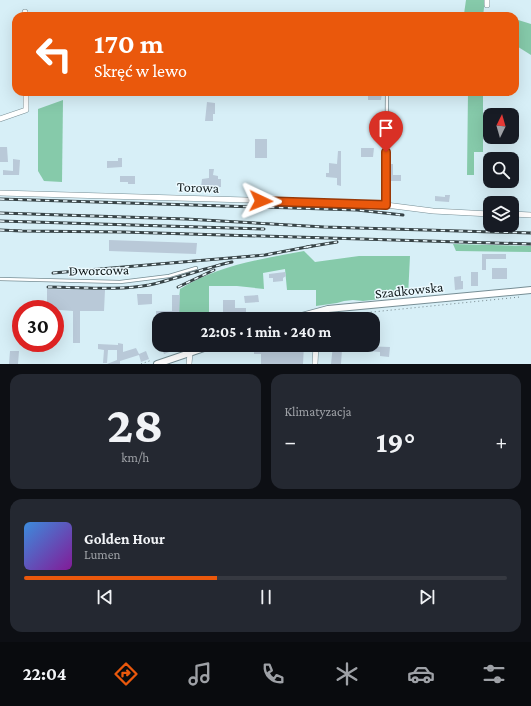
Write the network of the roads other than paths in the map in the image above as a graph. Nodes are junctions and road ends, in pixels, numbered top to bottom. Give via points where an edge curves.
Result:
1 (26, 96) edge
2 (387, 96) edge
3 (0, 119) edge
4 (0, 193) edge
5 (386, 205) junction
6 (483, 214) edge
7 (519, 214) edge
8 (531, 215) edge
9 (196, 268) dead end
10 (0, 279) edge
11 (531, 290) edge
12 (316, 312) edge
13 (193, 352) edge
14 (316, 352) edge
15 (190, 353) junction
16 (157, 364) edge
17 (189, 364) edge
18 (315, 364) edge

1 - 3 street via 26,110
2 - 5 lane
4 - 5 street, Torowa
5 - 6 street, Torowa
7 - 8 street
9 - 10 lane, Dworcowa via 169,276 120,282
11 - 12 street, Szadkowska
13 - 15 street
14 - 18 street
15 - 16 street
15 - 17 street

